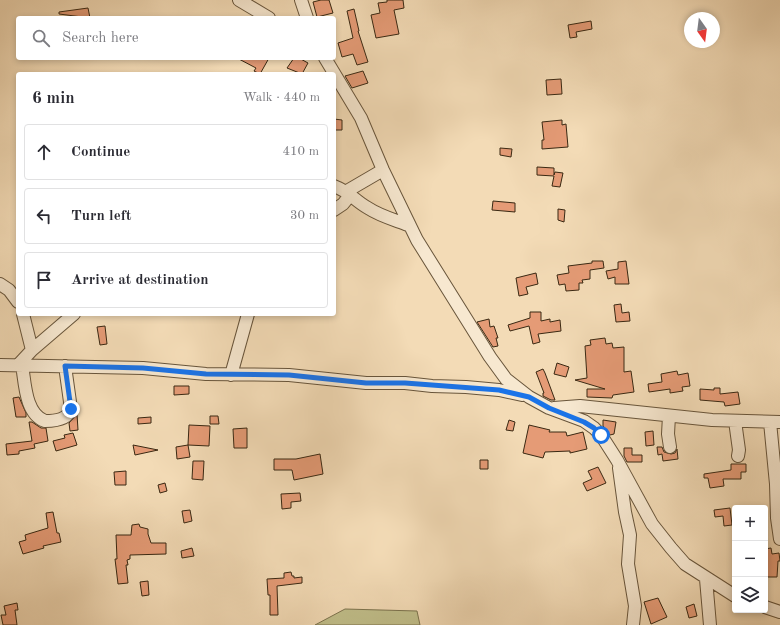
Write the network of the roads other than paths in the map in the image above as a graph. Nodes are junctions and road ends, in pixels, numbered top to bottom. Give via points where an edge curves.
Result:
1 (301, 0) edge
2 (244, 1) edge
3 (266, 16) edge
4 (306, 16) edge
5 (326, 60) edge
6 (333, 72) edge
7 (336, 76) edge
8 (383, 170) junction
9 (336, 187) edge
10 (349, 193) junction
11 (336, 209) edge
12 (408, 225) junction
13 (0, 284) edge
14 (16, 299) edge
15 (24, 316) edge
16 (72, 316) edge
17 (247, 316) edge
18 (32, 350) junction
19 (0, 365) edge
20 (20, 365) junction
21 (65, 366) junction
22 (231, 374) junction
23 (529, 397) junction
24 (549, 408) junction
25 (669, 416) junction
26 (735, 421) junction
27 (775, 422) edge
28 (670, 447) dead end
29 (738, 456) dead end
30 (617, 460) junction
31 (780, 539) edge
32 (706, 579) junction
33 (732, 594) edge
34 (768, 608) edge
35 (780, 612) edge
36 (633, 625) edge
37 (710, 625) edge

1 - 4 street
2 - 3 street
5 - 6 street
7 - 8 street via 361,118
8 - 10 street
8 - 12 street
9 - 10 street
10 - 11 street via 343,204
10 - 12 street via 376,213
12 - 23 street via 490,357 506,379
13 - 14 street
15 - 18 street
16 - 18 street
17 - 22 street
18 - 20 street
19 - 20 street
20 - 21 street
20 - 21 street via 32,409 44,421 62,419 70,413
21 - 22 street
22 - 23 street via 289,375 366,383 466,387 499,390
23 - 24 street
24 - 25 street via 580,406
24 - 30 street via 594,428
25 - 26 street
25 - 28 street
26 - 27 street
26 - 29 street
27 - 31 street via 777,518
30 - 32 street via 652,524 685,564
30 - 36 street via 630,535 628,564 635,606
32 - 33 street
32 - 37 street
34 - 35 street

